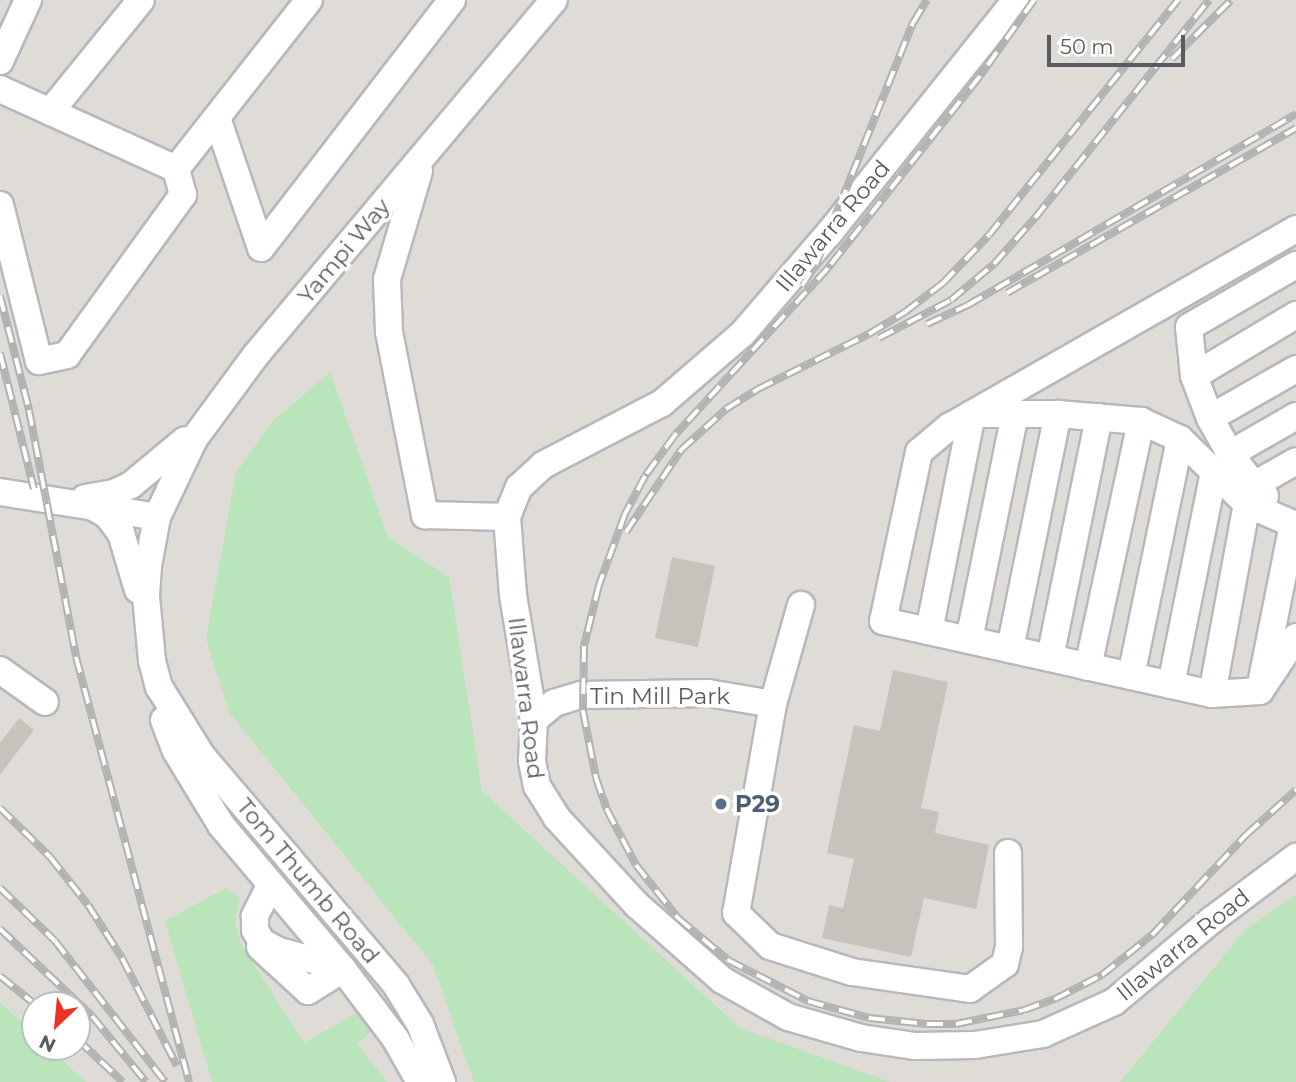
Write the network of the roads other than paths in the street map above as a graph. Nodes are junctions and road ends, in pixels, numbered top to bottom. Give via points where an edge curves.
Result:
1 (27, 0) edge
2 (141, 0) edge
3 (309, 0) edge
4 (452, 0) edge
5 (555, 0) edge
6 (1016, 0) edge
7 (0, 61) edge
8 (0, 89) edge
9 (50, 112) junction
10 (217, 118) junction
11 (422, 159) junction
12 (176, 169) junction
13 (0, 205) edge
14 (1296, 229) edge
15 (1296, 265) edge
16 (1189, 292) junction
17 (1296, 315) edge
18 (1189, 327) junction
19 (1296, 369) edge
20 (1194, 376) junction
21 (972, 414) junction
22 (1015, 414) junction
23 (1058, 414) junction
24 (1296, 416) edge
25 (1099, 417) junction
26 (1210, 418) junction
27 (208, 419) junction
28 (1141, 421) junction
29 (1180, 439) junction
30 (1296, 461) edge
31 (1222, 463) junction
32 (0, 492) edge
33 (1251, 495) junction
34 (78, 502) junction
35 (157, 517) junction
36 (507, 517) junction
37 (1295, 524) edge
38 (801, 604) dead end
39 (148, 629) junction
40 (929, 631) junction
41 (1296, 637) edge
42 (969, 640) junction
43 (1010, 649) junction
44 (1050, 658) junction
45 (1088, 667) junction
46 (0, 670) edge
47 (1131, 676) junction
48 (1171, 685) junction
49 (159, 687) junction
50 (1260, 691) junction
51 (1212, 694) junction
52 (45, 702) dead end
53 (774, 704) junction
54 (534, 720) junction
55 (1008, 853) dead end
56 (1296, 857) edge
57 (270, 886) junction
58 (358, 940) junction
59 (342, 969) junction
60 (420, 1082) edge
61 (442, 1082) edge

1 - 7 street
2 - 9 street
3 - 10 street
4 - 10 street via 261,248
5 - 11 street, Yampi Way
6 - 36 street, Illawarra Road via 742,334 662,403 543,465 519,487
8 - 9 street
9 - 12 street
10 - 12 street
11 - 27 street, Yampi Way via 256,355
11 - 36 street via 387,279 389,332 425,515
12 - 13 street via 183,195 67,355 39,361
14 - 16 street
15 - 18 street
16 - 18 street
16 - 21 street
17 - 20 street
18 - 20 street
19 - 26 street
20 - 26 street
21 - 22 street
21 - 40 street
21 - 40 street via 919,452 883,621
22 - 23 street
22 - 42 street
23 - 25 street
23 - 43 street
24 - 31 street
25 - 28 street
25 - 44 street
26 - 31 street
27 - 34 street via 131,485
27 - 35 street, Yampi Way via 182,459
28 - 29 street
28 - 45 street
29 - 31 street
29 - 47 street
30 - 33 street
31 - 33 street
31 - 48 street
32 - 34 street
33 - 37 street
33 - 51 street
34 - 35 street
34 - 39 street via 107,515 121,533
35 - 39 street, Tom Thumb Road via 146,582
36 - 54 street, Illawarra Road via 513,595
37 - 50 street
38 - 53 street
39 - 49 street, Tom Thumb Road
40 - 42 street
41 - 50 street
42 - 43 street
43 - 44 street
44 - 45 street
45 - 47 street
46 - 52 street
47 - 48 street
48 - 51 street
49 - 57 street, Tom Thumb Road via 166,726 181,761 220,825
49 - 58 street, Tom Thumb Road via 202,756
50 - 51 street
53 - 54 street, Tin Mill Park via 708,693 581,695 554,703
53 - 55 street via 736,913 770,946 852,972 970,989 1005,964 1009,947
54 - 56 street, Illawarra Road via 532,761 540,794 636,905 722,980 754,1001 788,1017 861,1038 915,1046 975,1045 1043,1034 1114,1002
57 - 58 street via 287,887 308,898
57 - 59 street, Tom Thumb Road
57 - 59 street via 254,924 262,942
58 - 61 street, Tom Thumb Road via 409,1005
59 - 60 street, Tom Thumb Road via 395,1038

